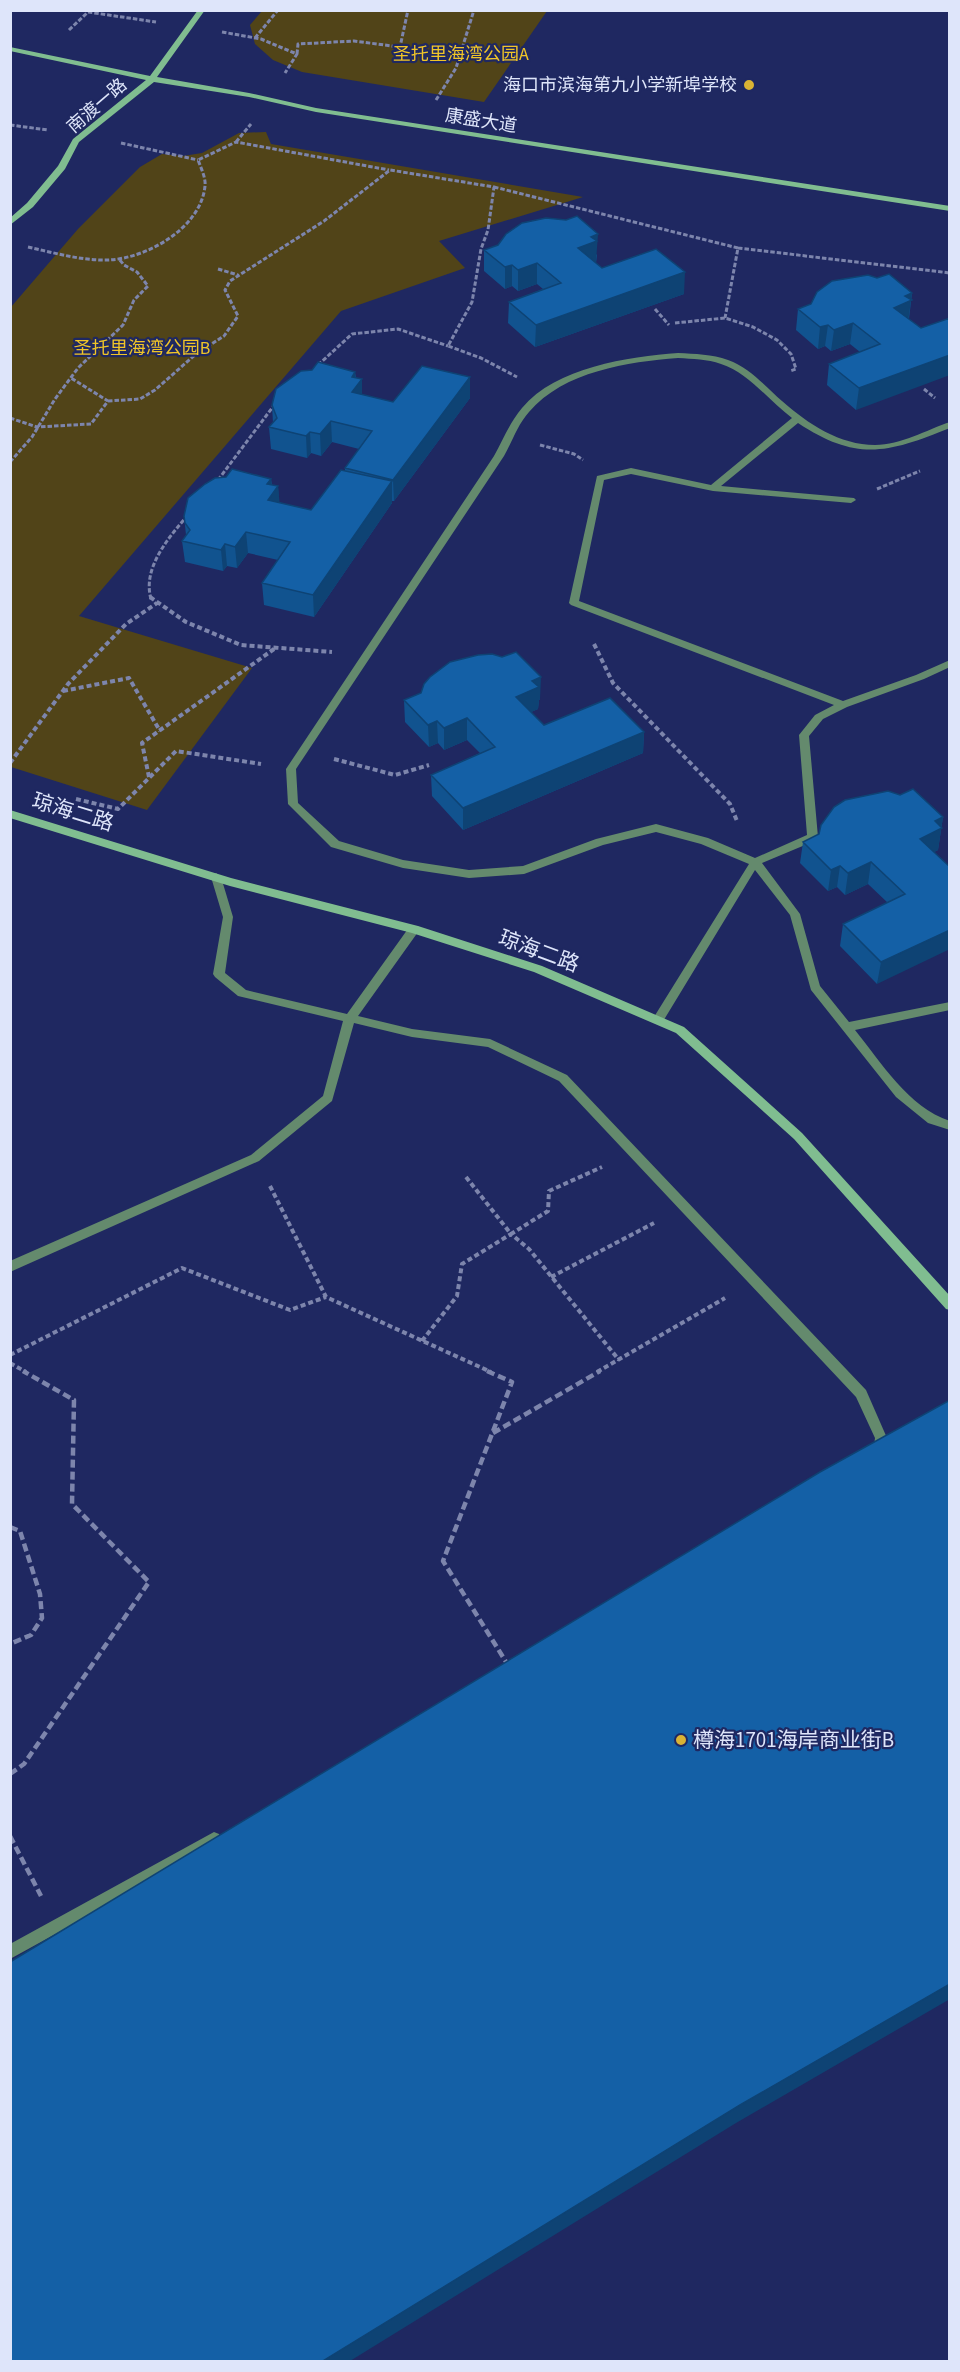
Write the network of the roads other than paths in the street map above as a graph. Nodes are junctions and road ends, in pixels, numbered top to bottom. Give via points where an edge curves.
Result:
1 (202, 10) edge
2 (10, 49) edge
3 (152, 80) junction
4 (950, 209) edge
5 (10, 223) edge
6 (798, 418) junction
7 (950, 425) edge
8 (713, 488) junction
9 (851, 500) road end
10 (950, 663) edge
11 (843, 705) junction
12 (10, 814) edge
13 (755, 862) junction
14 (216, 877) junction
15 (414, 929) junction
16 (950, 1006) edge
17 (349, 1020) junction
18 (658, 1020) junction
19 (847, 1027) junction
20 (950, 1126) edge
21 (10, 1267) edge
22 (950, 1305) edge
23 (876, 1470) edge
24 (223, 1835) edge
25 (10, 1952) edge

1 - 3 street, 南渡一路
2 - 3 street, 康盛大道
3 - 4 street, 康盛大道 via 328,112
3 - 5 street, 南渡一路 via 76,141 62,167
6 - 7 street via 820,434 847,444 877,448
6 - 8 street
6 - 13 street via 750,377 724,362 691,357 641,357 556,384 526,408 291,769 293,804 335,844 403,864 469,874 524,870 600,842 656,828 704,841
8 - 9 street
8 - 11 street via 632,471 600,478 574,603
10 - 11 street
11 - 13 street via 819,717 804,735 813,837
12 - 14 street, 琼海二路
13 - 18 street
13 - 19 street via 795,914 814,987
14 - 15 street, 琼海二路
14 - 17 street via 228,917 219,974 242,993
15 - 17 street
15 - 18 street, 琼海二路 via 538,969
16 - 19 street
17 - 21 street via 328,1098 255,1158
17 - 23 street via 411,1034 490,1043 563,1078 861,1394 881,1438
18 - 22 street, 琼海二路 via 680,1030 798,1136
19 - 20 street via 900,1094 932,1120
24 - 25 street

